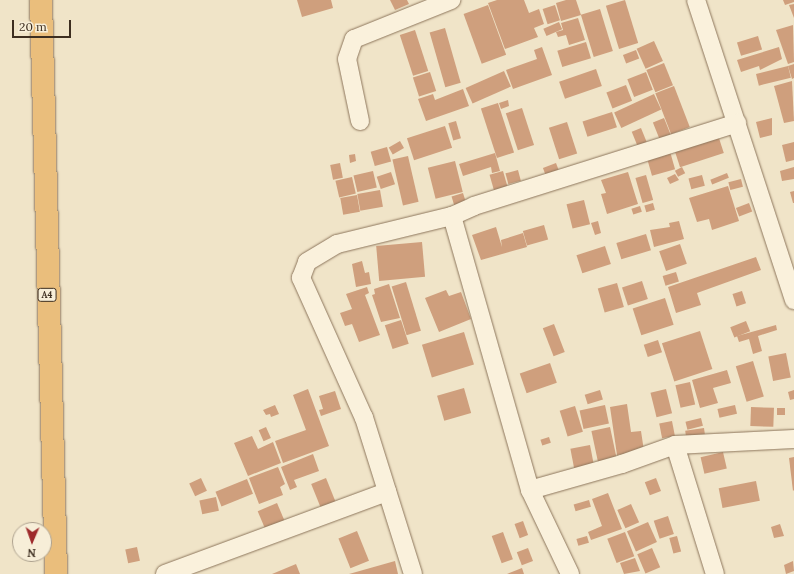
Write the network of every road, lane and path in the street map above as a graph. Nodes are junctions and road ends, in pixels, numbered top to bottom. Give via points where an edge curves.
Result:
1 (450, 0) edge
2 (696, 0) edge
3 (41, 8) edge
4 (360, 121) dead end
5 (737, 123) junction
6 (452, 216) junction
7 (794, 300) edge
8 (794, 439) edge
9 (675, 446) junction
10 (530, 490) junction
11 (387, 492) junction
12 (56, 574) edge
13 (165, 574) edge
14 (413, 574) edge
15 (570, 574) edge
16 (715, 574) edge

1 - 4 street via 354,39 347,59
2 - 5 street
3 - 12 highway, A4
5 - 6 street via 474,206
5 - 7 street
6 - 10 street
6 - 11 street via 337,244 307,262 301,278 364,418
8 - 9 street
9 - 10 street
9 - 16 street
10 - 15 street
11 - 13 street
11 - 14 street

